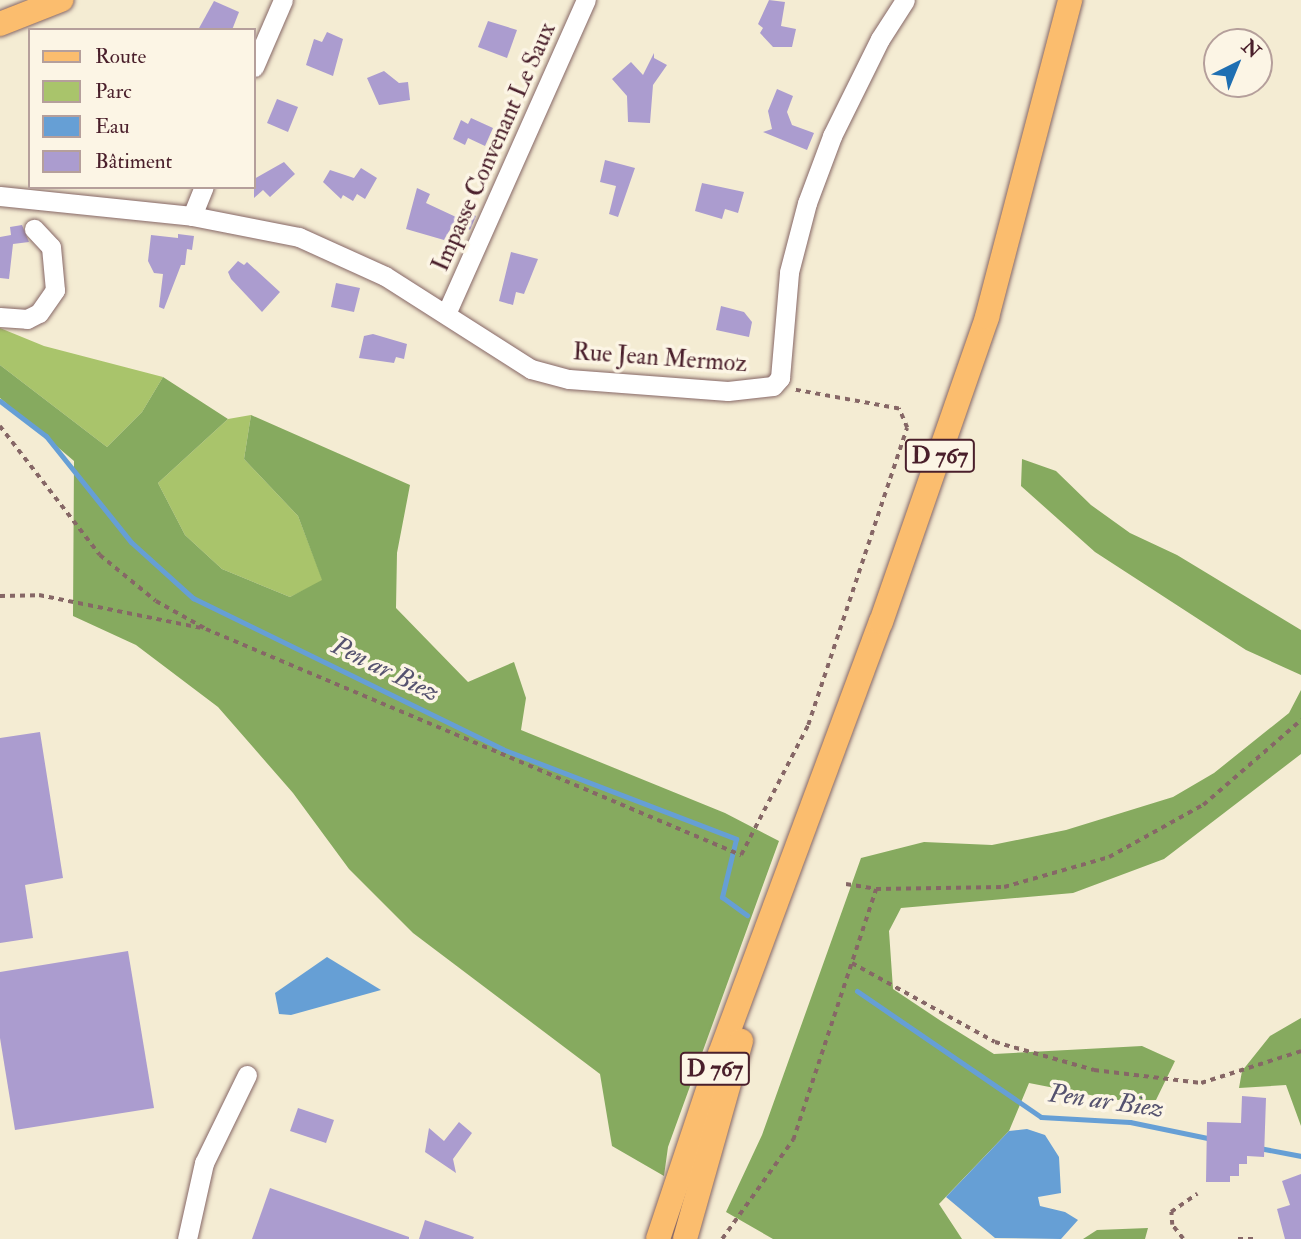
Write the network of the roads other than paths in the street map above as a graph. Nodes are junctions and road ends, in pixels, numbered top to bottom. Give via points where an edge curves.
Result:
1 (61, 0) edge
2 (283, 0) edge
3 (586, 0) edge
4 (905, 0) edge
5 (1070, 0) edge
6 (0, 24) edge
7 (256, 62) edge
8 (203, 189) edge
9 (0, 195) edge
10 (192, 216) junction
11 (34, 229) dead end
12 (446, 314) junction
13 (0, 317) edge
14 (778, 901) junction
15 (247, 1075) dead end
16 (187, 1239) edge
17 (658, 1239) edge
18 (685, 1239) edge

1 - 6 main road
2 - 7 street
3 - 12 street, Impasse Convenant Le Saux
4 - 12 street, Rue Jean Mermoz via 880,39 832,136 807,203 789,272 779,377 774,386 727,391 569,379 531,369
5 - 14 main road, D 767 via 987,317
8 - 10 street
9 - 10 street, Rue Jean Mermoz
10 - 12 street, Rue Jean Mermoz via 299,237 344,254
11 - 13 street via 51,247 55,290 39,313 27,319
14 - 17 main road, D 767
14 - 18 main road, D 767
15 - 16 street via 204,1163

